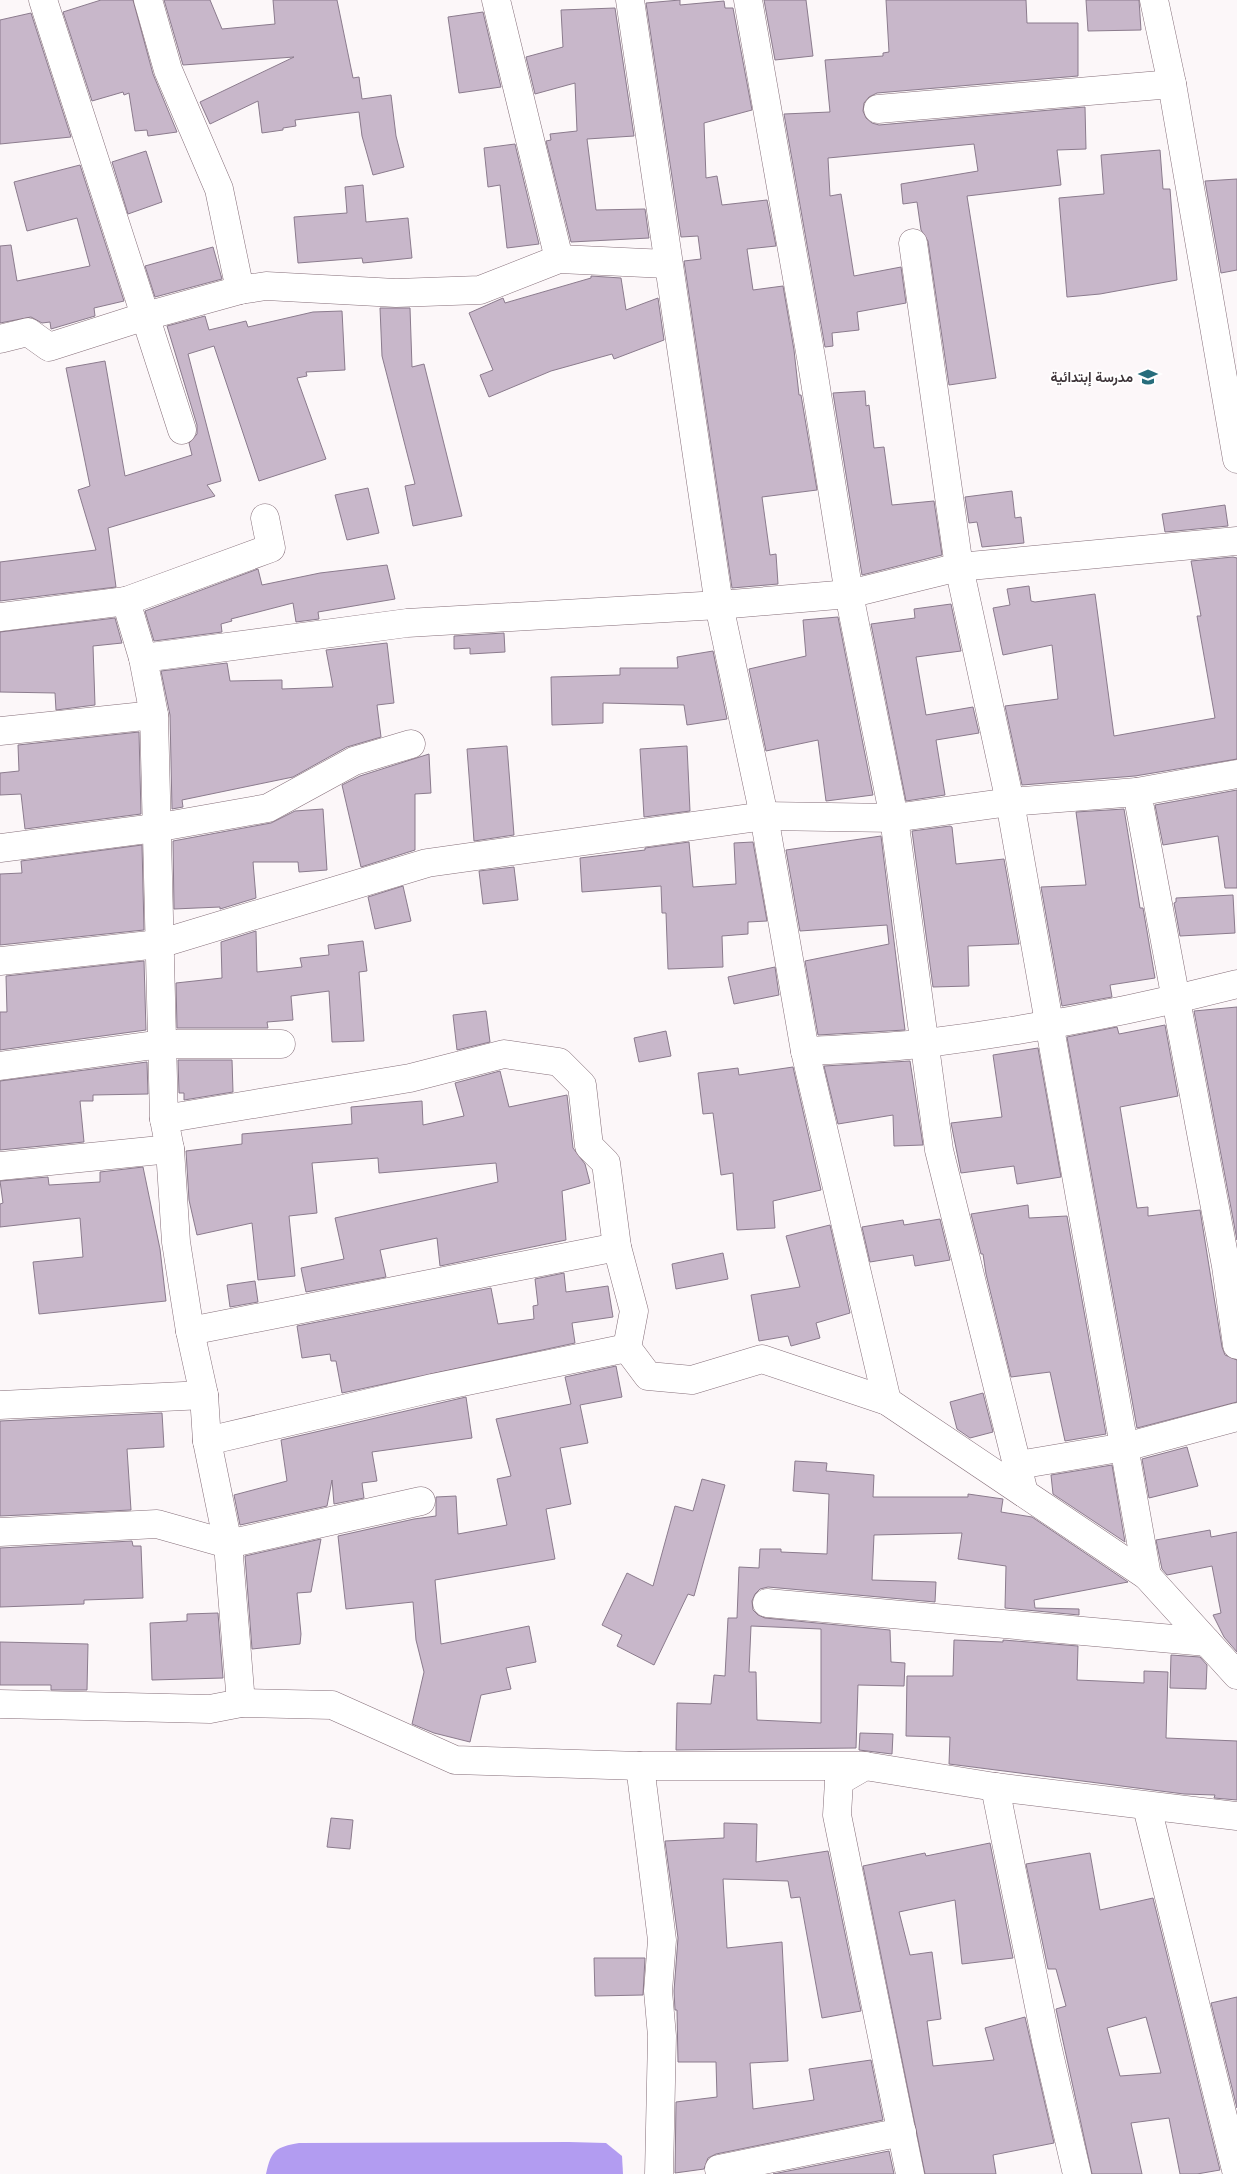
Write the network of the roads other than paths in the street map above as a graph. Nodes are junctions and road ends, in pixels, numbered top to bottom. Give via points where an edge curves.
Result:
1 (42, 0) edge
2 (148, 0) edge
3 (496, 0) edge
4 (630, 0) edge
5 (748, 0) edge
6 (1154, 0) edge
7 (1172, 84) junction
8 (878, 109) dead end
9 (913, 243) dead end
10 (559, 259) junction
11 (667, 264) junction
12 (240, 290) junction
13 (146, 316) junction
14 (0, 340) edge
15 (182, 430) dead end
16 (1237, 459) edge
17 (265, 518) dead end
18 (1237, 541) edge
19 (959, 567) junction
20 (849, 594) junction
21 (126, 601) junction
22 (719, 605) junction
23 (0, 617) edge
24 (143, 658) junction
25 (154, 715) junction
26 (0, 731) edge
27 (411, 744) dead end
28 (1237, 774) edge
29 (1137, 792) junction
30 (1010, 802) junction
31 (764, 816) junction
32 (894, 818) junction
33 (155, 828) junction
34 (0, 848) edge
35 (159, 944) junction
36 (0, 960) edge
37 (1237, 984) edge
38 (1177, 999) junction
39 (1050, 1024) junction
40 (162, 1044) junction
41 (281, 1044) dead end
42 (925, 1044) junction
43 (805, 1051) junction
44 (0, 1066) edge
45 (164, 1119) junction
46 (170, 1149) junction
47 (0, 1166) edge
48 (616, 1246) junction
49 (190, 1332) junction
50 (1237, 1345) edge
51 (627, 1348) junction
52 (204, 1395) junction
53 (887, 1401) junction
54 (0, 1405) edge
55 (1237, 1416) edge
56 (207, 1441) junction
57 (1125, 1447) junction
58 (1018, 1465) junction
59 (1024, 1493) junction
60 (421, 1501) dead end
61 (0, 1532) edge
62 (228, 1544) junction
63 (1147, 1576) junction
64 (767, 1603) dead end
65 (1207, 1642) junction
66 (1237, 1675) edge
67 (241, 1703) junction
68 (0, 1704) edge
69 (640, 1766) junction
70 (864, 1766) junction
71 (995, 1787) junction
72 (1147, 1807) junction
73 (1237, 1816) edge
74 (902, 2132) junction
75 (719, 2170) dead end
76 (659, 2174) edge
77 (910, 2174) edge
78 (1077, 2174) edge
79 (1237, 2174) edge

1 - 13 street
2 - 12 street via 168,70 219,189
3 - 10 street
4 - 11 street
5 - 20 street
6 - 7 street
7 - 8 street
7 - 16 street
9 - 19 street
10 - 11 street
10 - 12 street via 480,290 396,293 266,286
11 - 22 street
12 - 13 street
13 - 14 street via 49,348 28,332
13 - 15 street
17 - 21 street via 271,548
18 - 19 street
19 - 20 street
19 - 30 street
20 - 22 street
20 - 32 street
21 - 23 street
21 - 24 street
22 - 24 street via 407,623
22 - 31 street
24 - 25 street
25 - 26 street
25 - 33 street
27 - 33 street via 354,762 268,808
28 - 29 street
29 - 30 street
29 - 38 street
30 - 32 street
30 - 39 street
31 - 32 street
31 - 35 street via 427,863
31 - 43 street
32 - 42 street
33 - 34 street
33 - 35 street
35 - 36 street
35 - 40 street
37 - 38 street
38 - 39 street
38 - 50 street via 1226,1266
39 - 42 street
39 - 57 street
40 - 41 street
40 - 44 street
40 - 45 street
42 - 43 street
42 - 58 street via 939,1150
43 - 53 street
45 - 46 street
45 - 48 street via 410,1078 504,1054 559,1062 582,1085 588,1146 606,1163
46 - 47 street
46 - 49 street via 176,1242
48 - 49 street
48 - 51 street via 634,1311
49 - 52 street
51 - 53 street via 648,1376 692,1380 762,1359
51 - 56 street via 433,1388
52 - 54 street
52 - 56 street
53 - 59 street
55 - 57 street
56 - 62 street
57 - 58 street
57 - 63 street
58 - 59 street
59 - 63 street
60 - 62 street
61 - 62 street via 157,1524
62 - 67 street
63 - 65 street
64 - 65 street
65 - 66 street
67 - 68 street via 210,1709
67 - 69 street via 332,1705 455,1760
69 - 70 street
69 - 76 street via 662,1940 658,1991 662,2036
70 - 71 street
70 - 74 street via 840,1781 836,1815
71 - 72 street
71 - 78 street via 1046,2040
72 - 73 street
72 - 79 street
74 - 75 street
74 - 77 street

